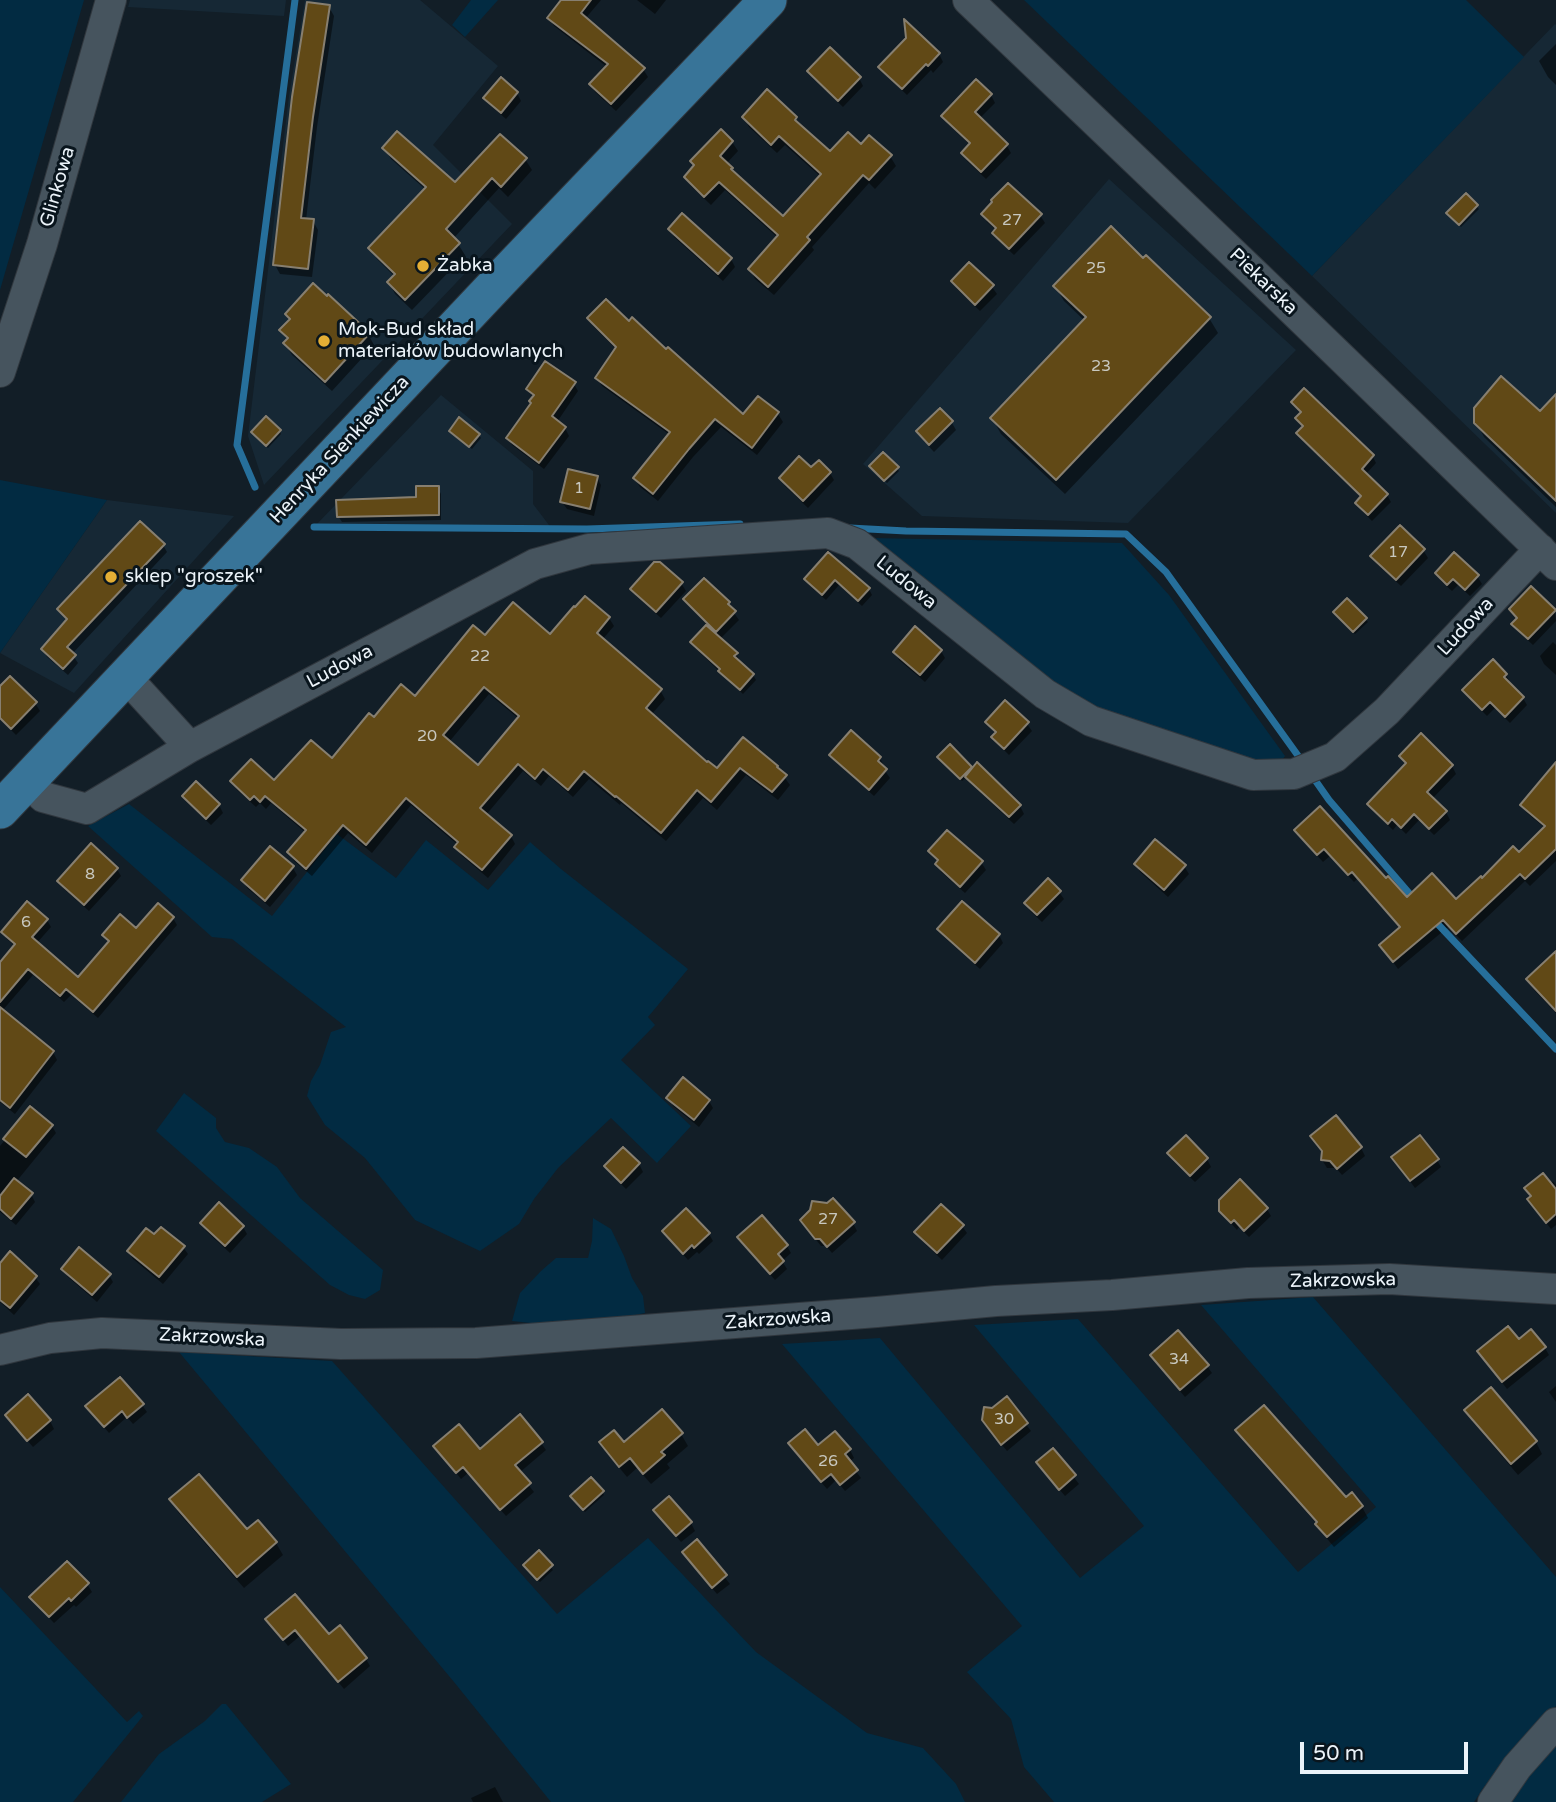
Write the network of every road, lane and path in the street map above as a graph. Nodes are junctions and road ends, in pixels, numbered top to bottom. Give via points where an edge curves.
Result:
1 (111, 0) edge
2 (768, 0) edge
3 (968, 0) edge
4 (0, 372) edge
5 (1548, 557) edge
6 (125, 677) junction
7 (190, 747) junction
8 (28, 780) junction
9 (0, 810) edge
10 (1556, 1289) edge
11 (0, 1350) edge
12 (1556, 1723) edge
13 (1493, 1802) edge

1 - 4 street, Glinkowa via 42,244
2 - 6 main road, Henryka Sienkiewicza
3 - 5 street, Piekarska
5 - 7 street, Ludowa via 1335,757 1294,774 1253,775 1091,720 1045,694 857,544 828,533 589,549 535,564
6 - 7 street
6 - 8 main road, Henryka Sienkiewicza
7 - 8 street, Ludowa via 87,809 44,797
8 - 9 main road, Henryka Sienkiewicza
10 - 11 street, Zakrzowska via 1389,1279 1248,1283 475,1343 341,1344 102,1333 50,1338
12 - 13 street

